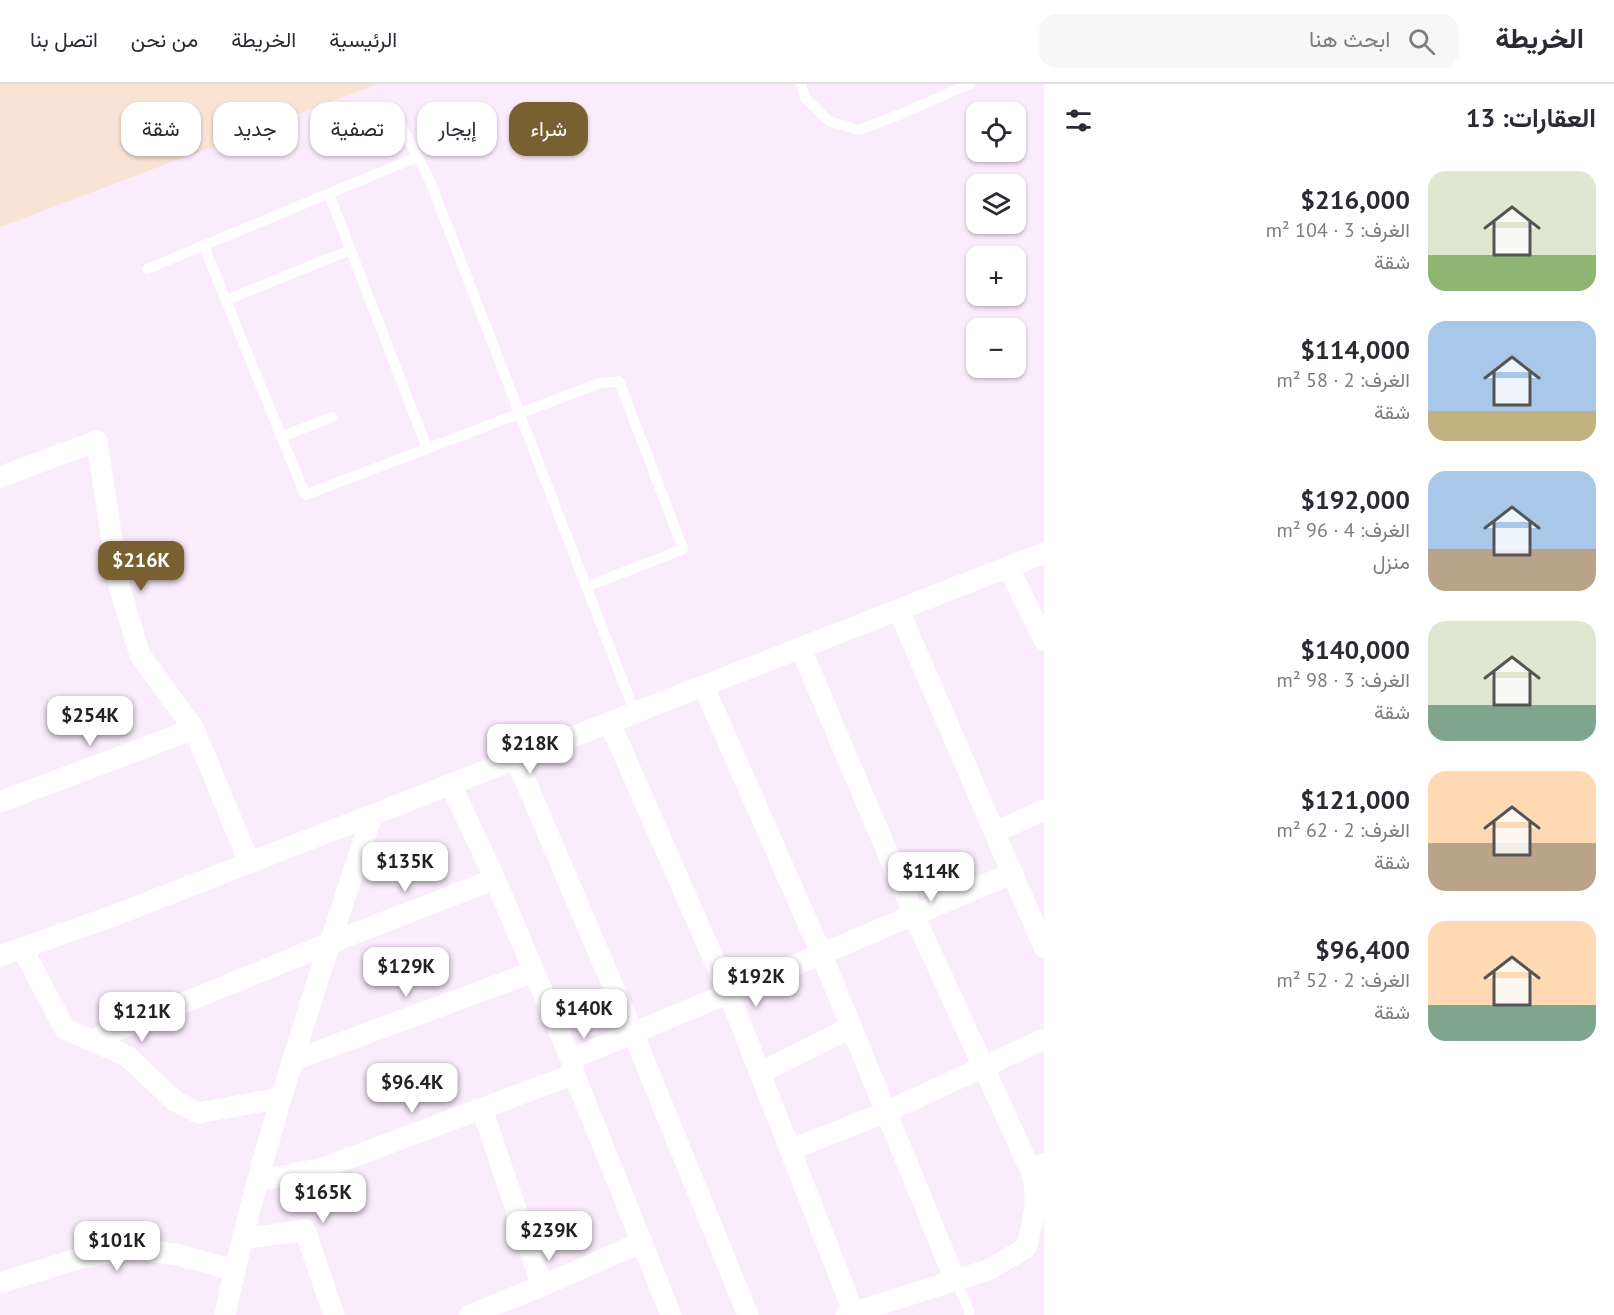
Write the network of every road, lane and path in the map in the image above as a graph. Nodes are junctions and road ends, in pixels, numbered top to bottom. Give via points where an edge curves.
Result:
1 (801, 84) edge
2 (970, 84) edge
3 (405, 134) edge
4 (417, 157) junction
5 (329, 194) junction
6 (204, 246) junction
7 (350, 250) junction
8 (147, 270) dead end
9 (226, 300) junction
10 (519, 414) junction
11 (332, 417) dead end
12 (281, 437) junction
13 (427, 448) junction
14 (0, 477) edge
15 (1044, 553) edge
16 (1008, 567) junction
17 (586, 587) junction
18 (899, 611) junction
19 (1044, 640) edge
20 (801, 649) junction
21 (704, 687) junction
22 (635, 713) junction
23 (610, 723) junction
24 (194, 729) junction
25 (516, 759) junction
26 (451, 785) junction
27 (0, 802) edge
28 (1044, 810) edge
29 (372, 815) junction
30 (995, 832) junction
31 (249, 862) junction
32 (1013, 873) junction
33 (495, 879) junction
34 (914, 915) junction
35 (330, 943) junction
36 (1044, 947) edge
37 (22, 948) junction
38 (822, 953) junction
39 (0, 955) edge
40 (533, 972) junction
41 (729, 994) junction
42 (852, 1027) junction
43 (633, 1033) junction
44 (1044, 1039) edge
45 (93, 1040) junction
46 (292, 1061) junction
47 (573, 1066) junction
48 (983, 1067) junction
49 (760, 1073) junction
50 (280, 1098) junction
51 (482, 1109) junction
52 (886, 1112) junction
53 (790, 1150) junction
54 (1037, 1168) edge
55 (257, 1181) junction
56 (243, 1239) junction
57 (642, 1242) junction
58 (234, 1270) junction
59 (955, 1280) junction
60 (0, 1283) edge
61 (542, 1286) junction
62 (850, 1314) edge
63 (225, 1315) edge
64 (334, 1315) edge
65 (470, 1315) edge
66 (671, 1315) edge
67 (748, 1315) edge
68 (969, 1315) edge

1 - 2 lane via 805,98 829,121 859,130
3 - 4 lane
4 - 5 lane
4 - 10 lane via 430,181
5 - 6 lane
5 - 7 lane
6 - 8 lane
6 - 9 lane
7 - 9 lane
7 - 13 lane
9 - 12 lane
10 - 13 lane
10 - 17 lane
10 - 17 lane via 597,384 619,381 683,549
11 - 12 lane
12 - 13 lane via 305,495
14 - 24 street via 97,441 119,586 140,655
15 - 16 street
16 - 18 street
16 - 19 street
17 - 22 lane
18 - 20 street
18 - 30 street
20 - 21 street
20 - 34 street
21 - 22 street
21 - 38 street
22 - 23 street
23 - 25 street
23 - 41 street
24 - 27 street
24 - 31 street
25 - 26 street
25 - 43 street
26 - 29 street
26 - 33 street
28 - 30 street
29 - 31 street
29 - 35 street
30 - 32 street
31 - 37 street
32 - 34 street
32 - 36 street
33 - 35 street
33 - 40 street
34 - 38 street
34 - 48 street
35 - 45 street
35 - 46 street
37 - 39 street
37 - 45 street via 65,1029
38 - 41 street
38 - 42 street
40 - 46 street
40 - 47 street
41 - 43 street
41 - 49 street
42 - 49 street
42 - 52 street
43 - 47 street
43 - 67 street
44 - 48 street
45 - 50 street via 127,1056 175,1101 198,1113
46 - 50 street
47 - 51 street
47 - 57 street
48 - 52 street
48 - 54 street
49 - 53 street
50 - 55 street
51 - 55 street via 323,1168
51 - 61 street
52 - 53 street
52 - 59 street
53 - 62 street
54 - 59 street via 1035,1216 1026,1248 988,1270
55 - 56 street
56 - 58 street
56 - 64 street via 305,1230
57 - 61 street
57 - 66 street
58 - 60 street via 135,1249 77,1258
58 - 63 street
59 - 62 street
59 - 68 lane
61 - 65 street

